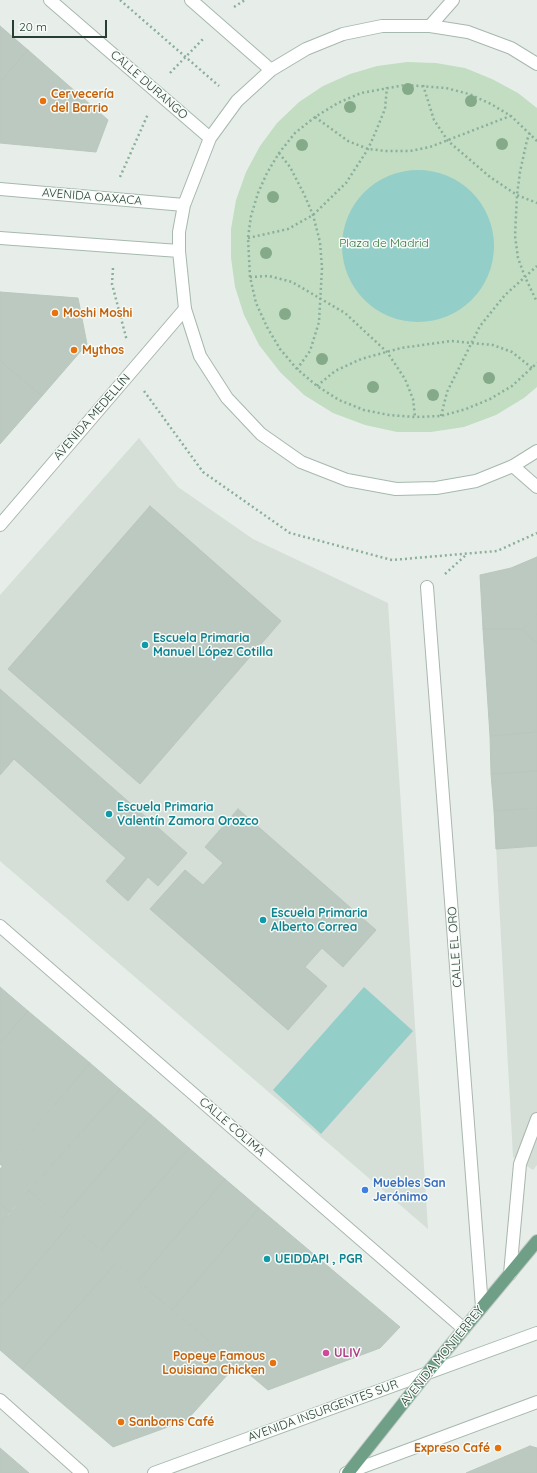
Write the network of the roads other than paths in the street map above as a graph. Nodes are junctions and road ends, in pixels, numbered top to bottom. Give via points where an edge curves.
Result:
1 (50, 0) edge
2 (191, 0) edge
3 (453, 0) edge
4 (430, 26) junction
5 (537, 64) edge
6 (272, 70) junction
7 (210, 138) junction
8 (0, 189) edge
9 (184, 205) junction
10 (0, 238) edge
11 (179, 251) junction
12 (184, 309) junction
13 (537, 451) edge
14 (513, 466) junction
15 (537, 487) edge
16 (0, 525) edge
17 (427, 587) road end
18 (0, 926) edge
19 (537, 1119) edge
20 (537, 1241) edge
21 (510, 1274) junction
22 (482, 1307) junction
23 (464, 1329) junction
24 (537, 1333) edge
25 (428, 1372) junction
26 (0, 1400) edge
27 (537, 1402) edge
28 (348, 1472) edge
29 (82, 1473) edge
30 (154, 1473) edge

1 - 7 main road, CALLE DURANGO
2 - 6 main road
3 - 4 main road
4 - 5 main road via 468,32 511,48
4 - 6 main road via 382,26 343,34 306,49
6 - 7 main road via 237,101
7 - 9 main road
8 - 9 main road, AVENIDA OAXACA
9 - 11 main road via 179,232
10 - 11 main road
11 - 12 main road
12 - 14 main road via 200,356 226,398 261,434 302,462 347,480 396,489 436,488 476,481
12 - 16 main road, AVENIDA MEDELLÍN
13 - 14 main road
14 - 15 main road
17 - 22 main road, CALLE EL ORO
18 - 23 main road, CALLE COLIMA
19 - 21 main road via 520,1164
20 - 21 main road, AVENIDA MONTERREY
21 - 22 main road, AVENIDA MONTERREY
22 - 23 main road, AVENIDA MONTERREY
23 - 25 main road, AVENIDA MONTERREY
24 - 25 main road, AVENIDA INSURGENTES SUR
25 - 28 main road, AVENIDA MONTERREY
25 - 30 main road, AVENIDA INSURGENTES SUR
26 - 29 main road
27 - 28 main road

